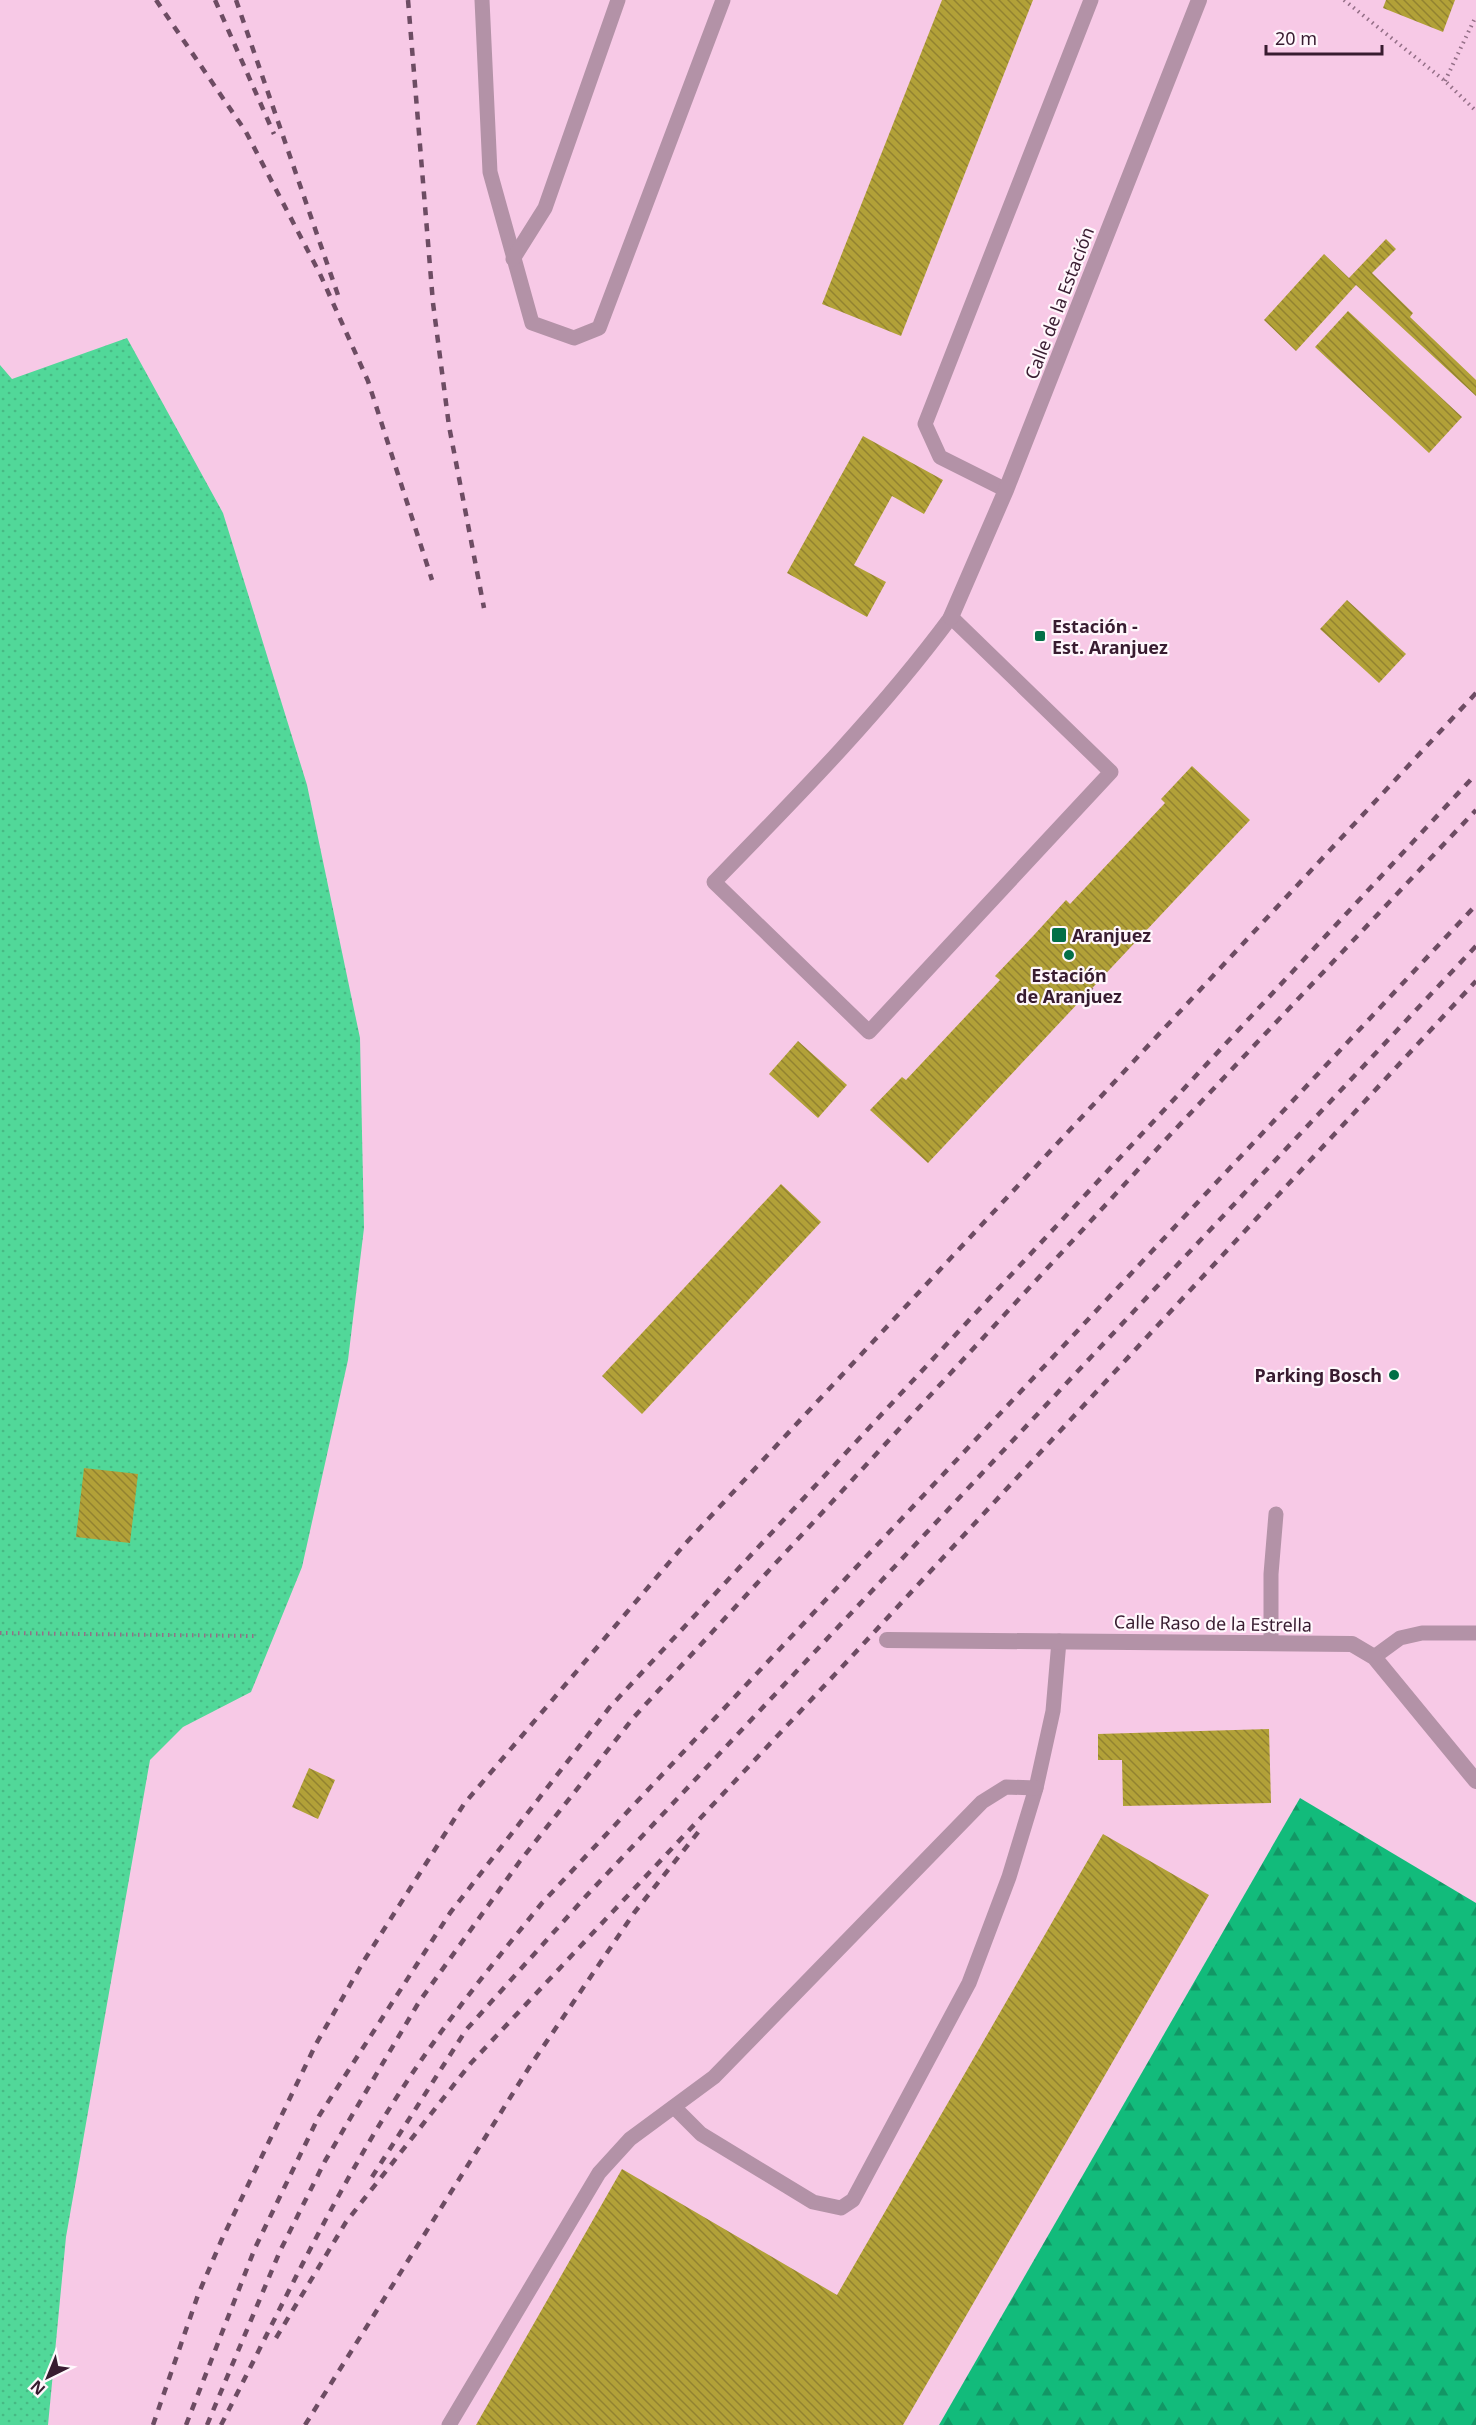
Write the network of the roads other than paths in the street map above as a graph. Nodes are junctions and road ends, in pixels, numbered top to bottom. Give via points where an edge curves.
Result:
1 (482, 0) edge
2 (618, 0) edge
3 (723, 0) edge
4 (1091, 0) edge
5 (1199, 0) edge
6 (513, 259) junction
7 (1006, 490) junction
8 (951, 617) junction
9 (1276, 1514) dead end
10 (1476, 1633) edge
11 (887, 1640) dead end
12 (1059, 1641) junction
13 (1271, 1643) junction
14 (1374, 1657) junction
15 (1476, 1781) edge
16 (1036, 1788) junction
17 (674, 2107) junction
18 (449, 2425) edge

1 - 6 lane via 490,172
2 - 6 lane via 545,208
3 - 6 lane via 599,328 573,338 532,323
4 - 7 lane via 925,424 940,457
5 - 7 street, Calle de la Estación
7 - 8 street, Calle de la Estación
8 - 8 lane via 838,754 714,882 869,1032 1111,772
9 - 13 lane
10 - 14 lane via 1422,1633 1400,1638
11 - 12 street, Calle Raso de la Estrella
12 - 13 street, Calle Raso de la Estrella
12 - 16 lane via 1053,1711
13 - 14 street, Calle Raso de la Estrella via 1352,1644
14 - 15 street, Calle Raso de la Estrella
16 - 17 lane via 1006,1787 982,1802 714,2077
16 - 17 lane via 1009,1877 969,1983 853,2200 841,2208 813,2202 701,2133
17 - 18 lane via 630,2139 599,2173

